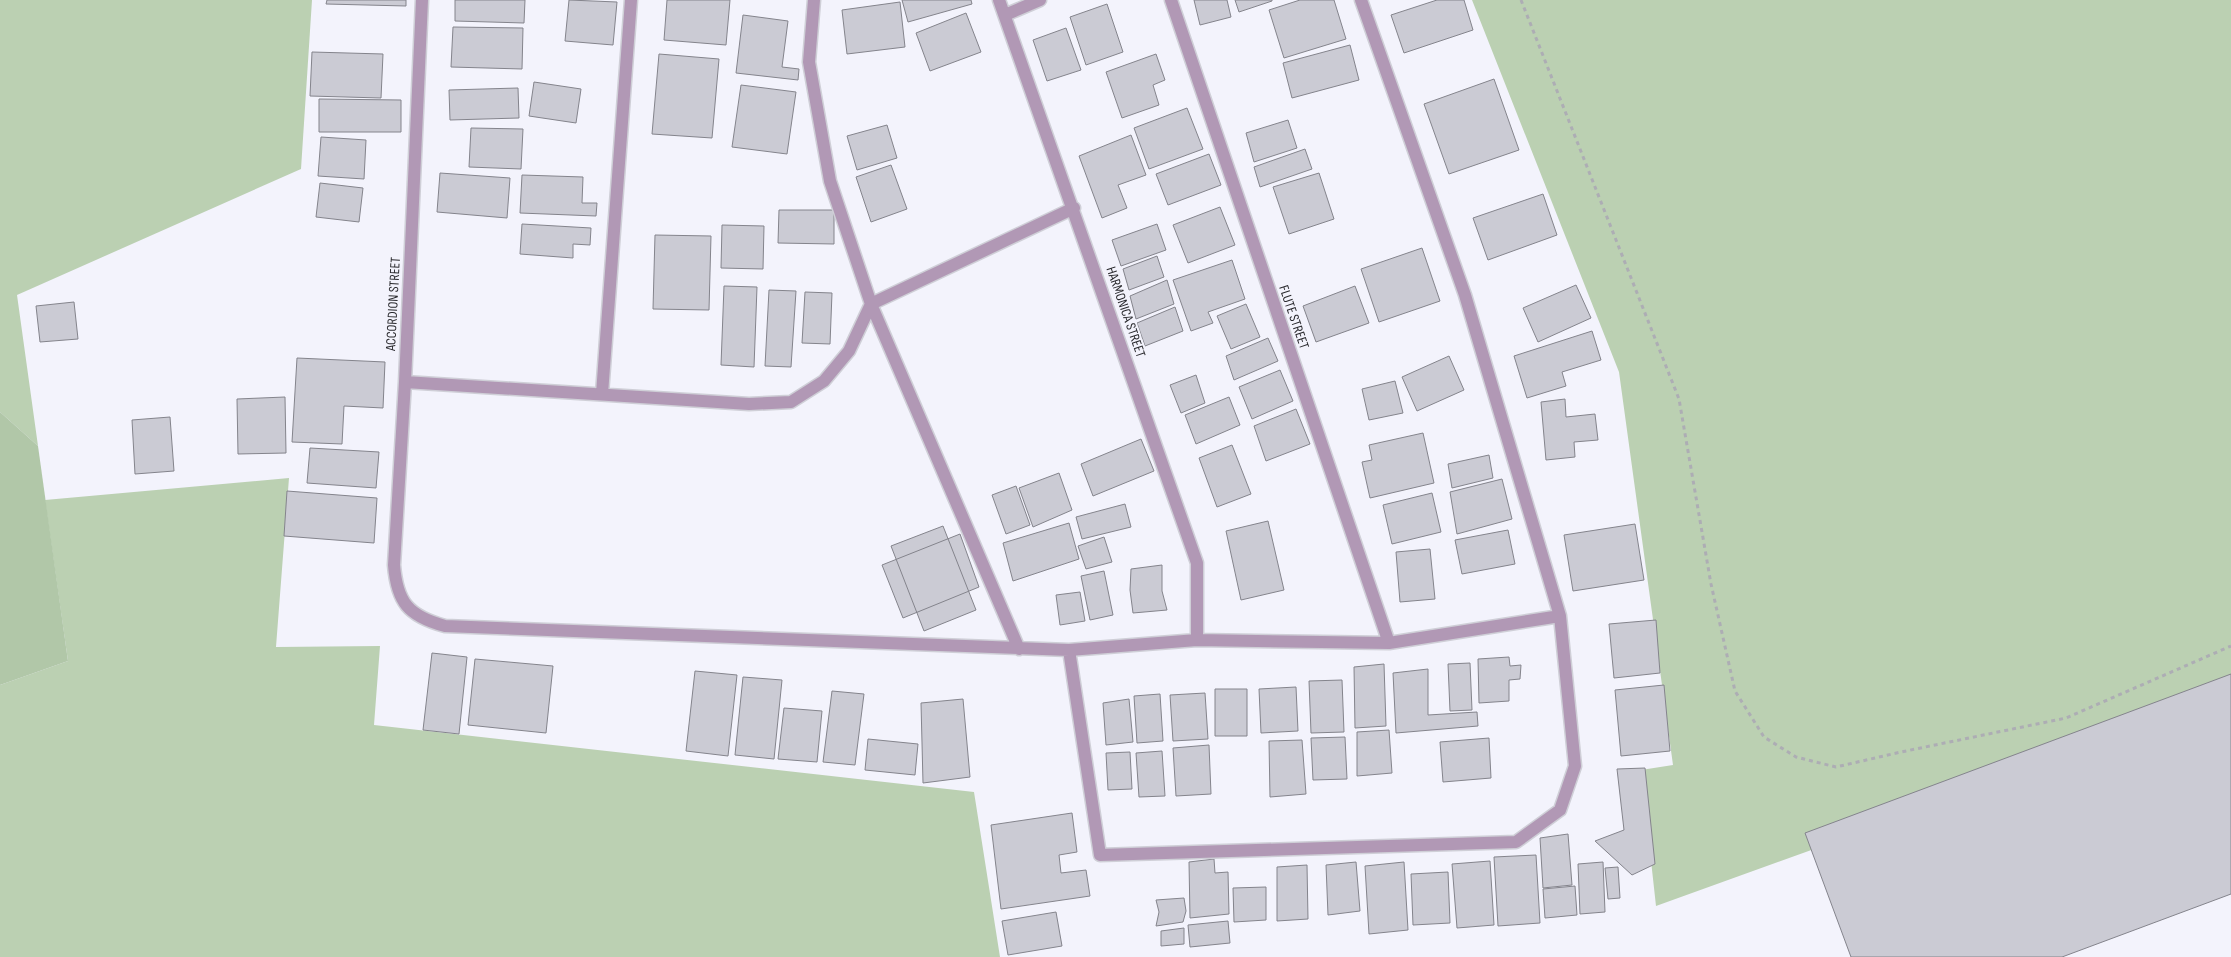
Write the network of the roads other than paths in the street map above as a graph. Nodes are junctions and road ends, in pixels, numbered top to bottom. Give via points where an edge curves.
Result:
1 (422, 0) edge
2 (632, 0) edge
3 (814, 0) edge
4 (999, 0) edge
5 (1040, 0) edge
6 (1171, 0) edge
7 (1361, 0) edge
8 (1004, 15) junction
9 (1074, 208) junction
10 (871, 304) junction
11 (405, 382) junction
12 (602, 394) junction
13 (1560, 616) junction
14 (1196, 640) junction
15 (1388, 643) junction
16 (1019, 649) junction
17 (1069, 650) junction

1 - 11 street, ACCORDION STREET
2 - 12 street
3 - 10 street via 809,62 830,181
4 - 8 street, HARMONICA STREET
5 - 8 street
6 - 15 street, FLUTE STREET
7 - 13 street via 1465,295
8 - 9 street, HARMONICA STREET
9 - 10 street
9 - 14 street, HARMONICA STREET via 1197,563
10 - 12 street via 849,351 824,381 791,402 749,404
10 - 16 street
11 - 12 street
11 - 16 street, ACCORDION STREET via 394,565 396,587 406,607 424,620 445,626
13 - 15 street
13 - 17 street via 1574,766 1560,810 1516,842 1100,855
14 - 15 street
14 - 17 street
16 - 17 street

